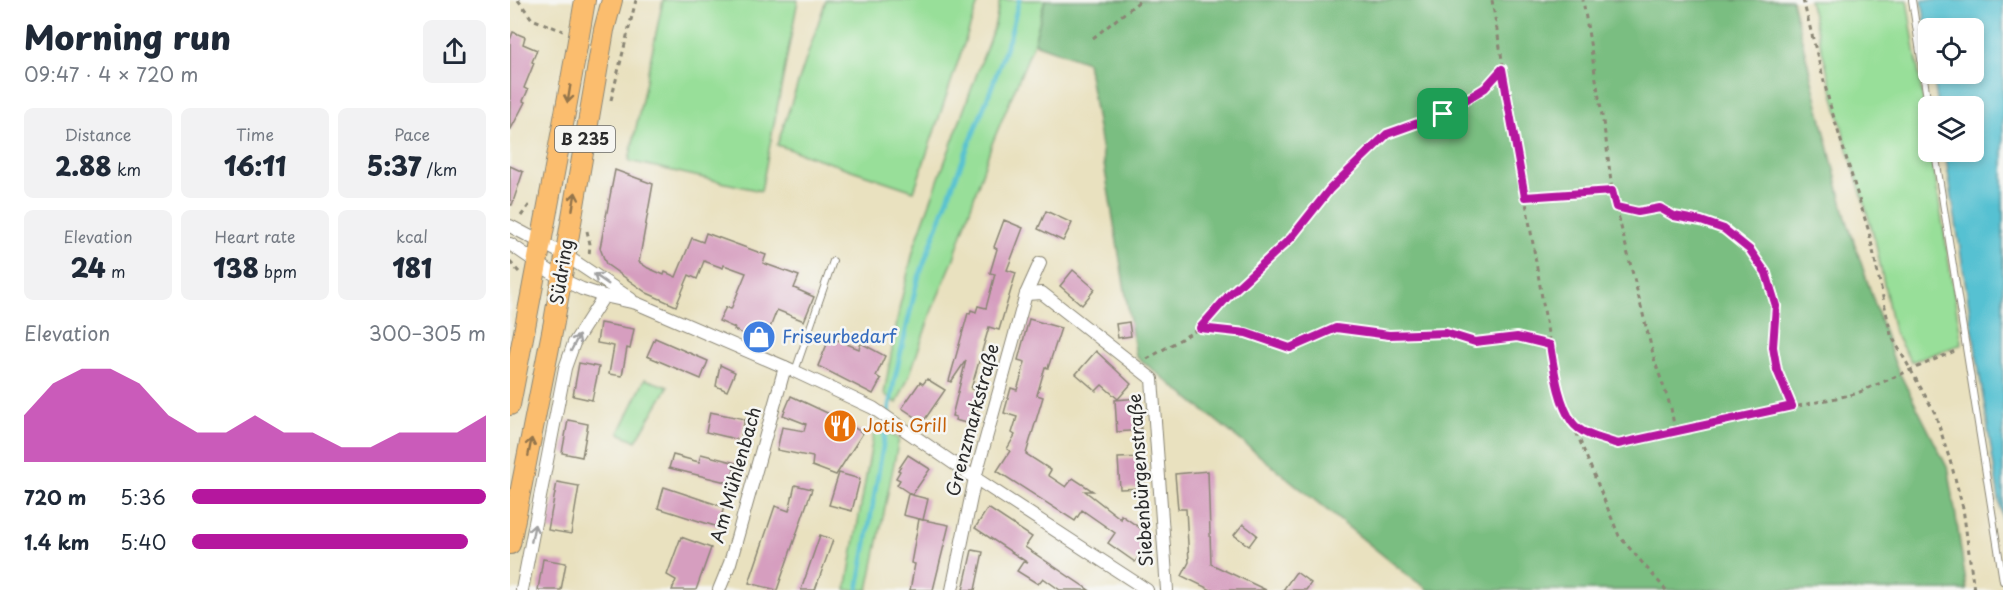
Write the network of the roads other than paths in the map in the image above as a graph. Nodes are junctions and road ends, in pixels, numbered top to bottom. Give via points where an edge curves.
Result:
1 (585, 0) edge
2 (612, 0) edge
3 (1912, 0) edge
4 (1927, 96) edge
5 (1937, 162) edge
6 (510, 226) edge
7 (541, 241) junction
8 (510, 244) edge
9 (565, 255) junction
10 (833, 261) dead end
11 (536, 262) junction
12 (1040, 263) dead end
13 (561, 279) junction
14 (1026, 294) junction
15 (604, 296) junction
16 (636, 303) junction
17 (790, 369) junction
18 (510, 405) edge
19 (975, 478) junction
20 (510, 544) edge
21 (2003, 581) edge
22 (522, 590) edge
23 (719, 590) edge
24 (952, 590) edge
25 (1147, 590) edge
26 (1167, 590) edge

1 -> 7 main road, Südring / B 235
9 -> 2 main road, Südring / B 235
3 - 4 lane
5 - 21 lane
6 - 7 street
7 - 9 street
7 - 11 main road, Südring / B 235
8 - 11 street
9 - 13 main road, Südring / B 235
16 -> 9 street
10 - 17 lane
11 - 13 street
11 - 18 main road, Südring / B 235 via 519,338
12 - 14 street, Grenzmarkstraße
13 - 15 street
20 -> 13 main road, Südring / B 235
14 - 19 street, Grenzmarkstraße
14 - 26 street, Siebenbürgenstraße via 1041,293 1152,380
15 - 16 street
22 -> 15 street, Südring via 565,368 574,343
16 - 17 street
17 - 19 street via 873,408
17 - 23 street, Am Mühlenbach
19 - 24 street, Grenzmarkstraße
19 - 25 street

